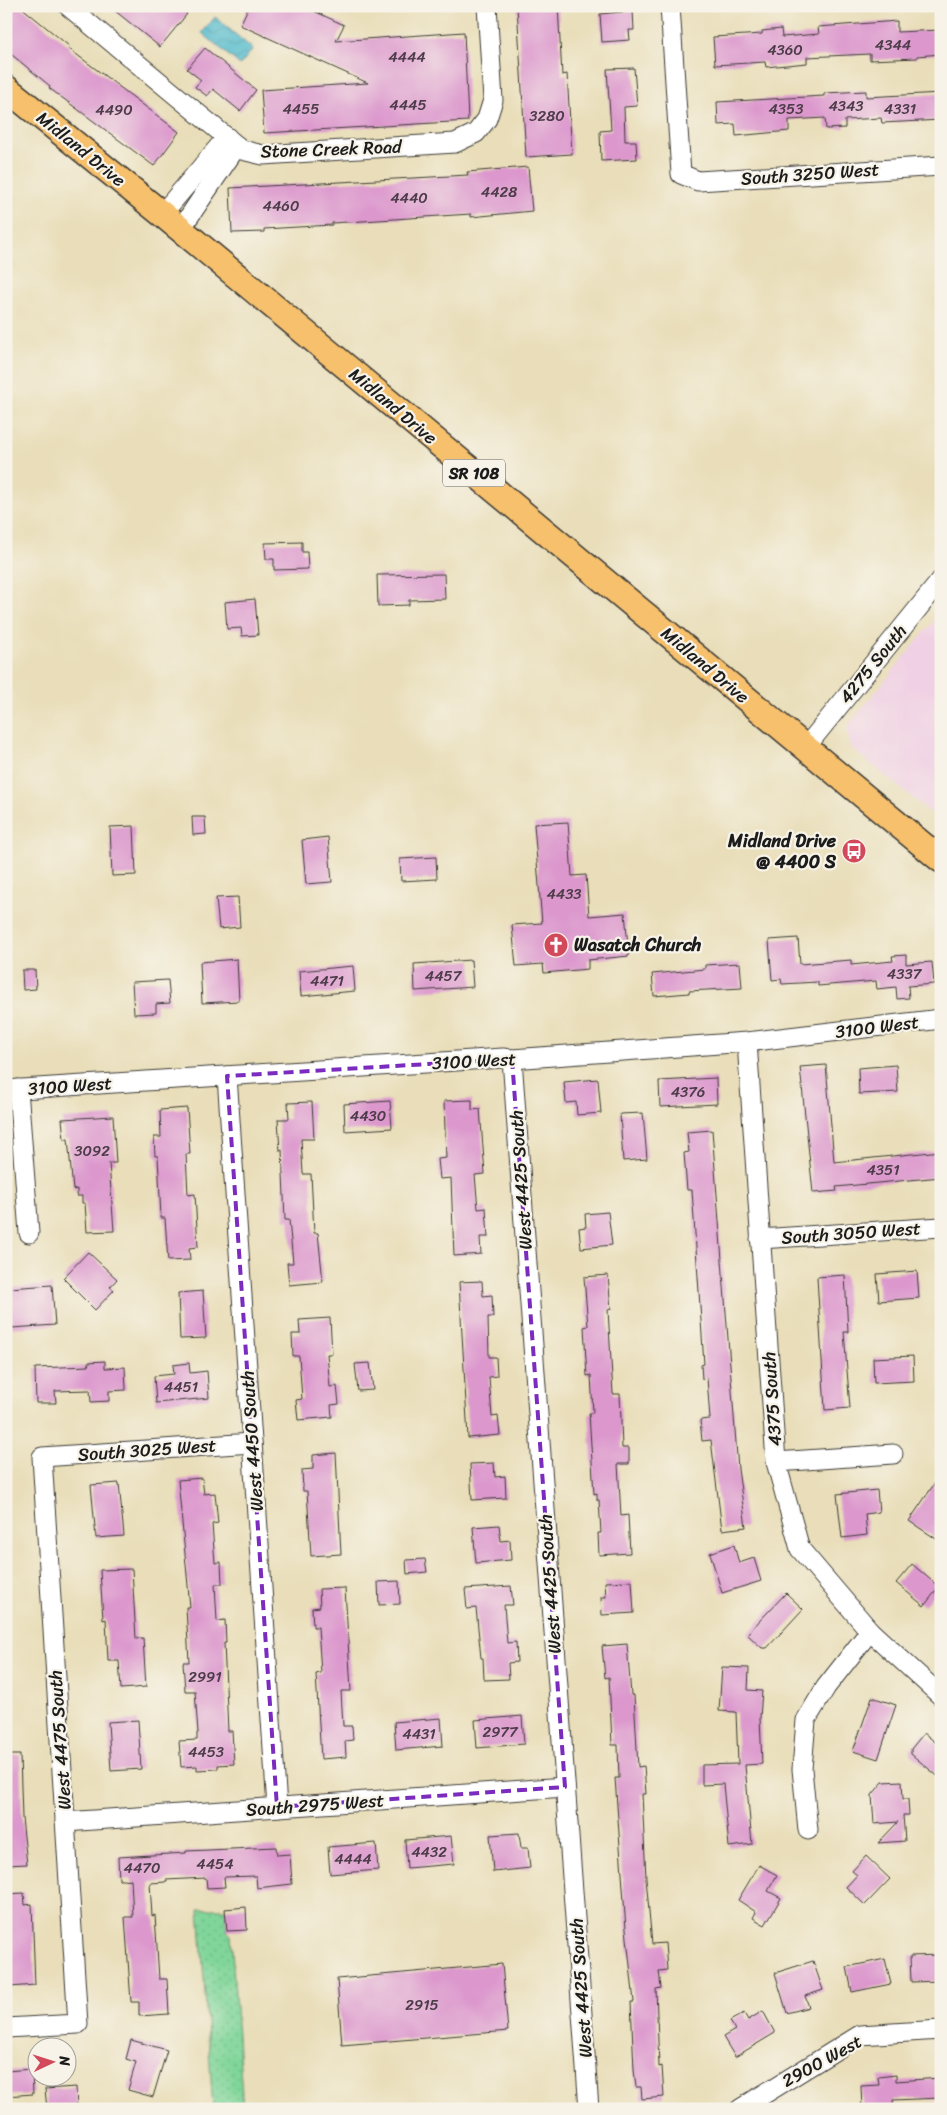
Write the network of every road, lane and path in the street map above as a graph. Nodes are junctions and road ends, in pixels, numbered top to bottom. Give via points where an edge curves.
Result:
1 (68, 6) edge
2 (488, 6) edge
3 (670, 6) edge
4 (6, 88) edge
5 (232, 142) junction
6 (941, 166) edge
7 (172, 222) junction
8 (941, 580) edge
9 (806, 748) junction
10 (941, 860) edge
11 (941, 1019) edge
12 (747, 1042) junction
13 (512, 1059) junction
14 (227, 1076) junction
15 (12, 1090) edge
16 (941, 1227) edge
17 (29, 1233) dead end
18 (760, 1239) junction
19 (252, 1443) junction
20 (893, 1454) dead end
21 (42, 1457) joint
22 (776, 1462) junction
23 (870, 1631) junction
24 (941, 1696) edge
25 (565, 1787) junction
26 (277, 1807) junction
27 (65, 1822) junction
28 (808, 1830) dead end
29 (6, 2028) edge
30 (941, 2030) edge
31 (588, 2109) edge
32 (740, 2109) edge

1 - 5 street, Stone Creek Road
2 - 5 street, Stone Creek Road via 493,100 487,119 476,133 455,143 263,155 242,150
3 - 6 street, South 3250 West via 681,174 698,181
4 - 7 main road, Midland Drive / SR 108
5 - 7 street
7 - 9 main road, Midland Drive / SR 108
8 - 9 street, 4275 South
9 - 10 main road, Midland Drive / SR 108
11 - 12 street, 3100 West
12 - 13 street, 3100 West
12 - 18 street, 4375 South
13 - 14 street, 3100 West
13 - 25 street, West 4425 South
14 - 15 street, 3100 West
14 - 19 street, West 4450 South
15 - 17 street
16 - 18 street, South 3050 West
18 - 22 street, 4375 South
19 - 21 street, South 3025 West
19 - 26 street, West 4450 South
20 - 22 street
21 - 27 street, West 4475 South
22 - 23 street, 4375 South via 800,1549
23 - 24 street, 4375 South
23 - 28 street via 826,1687 806,1720 802,1769
25 - 26 street, South 2975 West
25 - 31 street, West 4425 South
26 - 27 street, South 2975 West
27 - 29 street, West 4475 South via 78,2024
30 - 32 street, 2900 West via 860,2035

